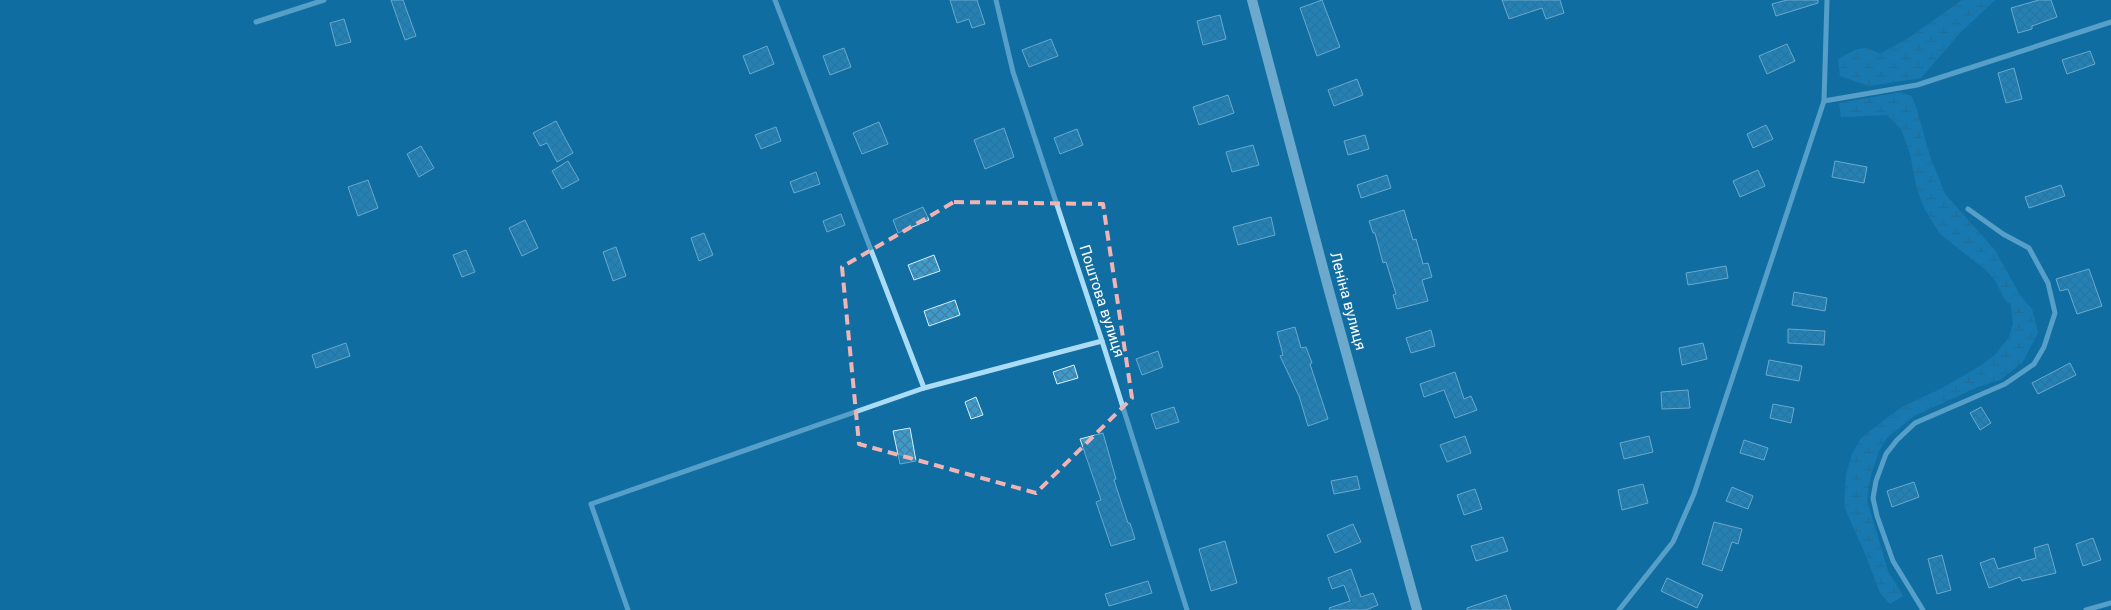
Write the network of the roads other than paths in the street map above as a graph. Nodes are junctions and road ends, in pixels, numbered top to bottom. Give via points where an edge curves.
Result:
1 (324, 0) edge
2 (775, 0) edge
3 (996, 0) edge
4 (1252, 0) edge
5 (1827, 0) edge
6 (256, 22) dead end
7 (2111, 22) edge
8 (1824, 101) junction
9 (1968, 209) dead end
10 (1102, 341) junction
11 (924, 388) junction
12 (2111, 602) edge
13 (628, 610) edge
14 (1187, 610) edge
15 (1417, 610) edge
16 (1619, 610) edge
17 (1923, 610) edge
18 (2086, 610) edge

1 - 6 street
2 - 11 street
3 - 10 street, Поштова вулиця via 1013,72
4 - 15 street, Леніна вулиця
5 - 8 street
7 - 8 street via 1918,85
8 - 16 street via 1694,494 1673,542
9 - 17 street via 2029,248 2048,283 2055,313 2044,347 2034,364 2004,384 1916,423 1886,454 1873,498 1877,516 1893,561
10 - 11 street
10 - 14 street, Поштова вулиця
11 - 13 street via 591,504
12 - 18 street

